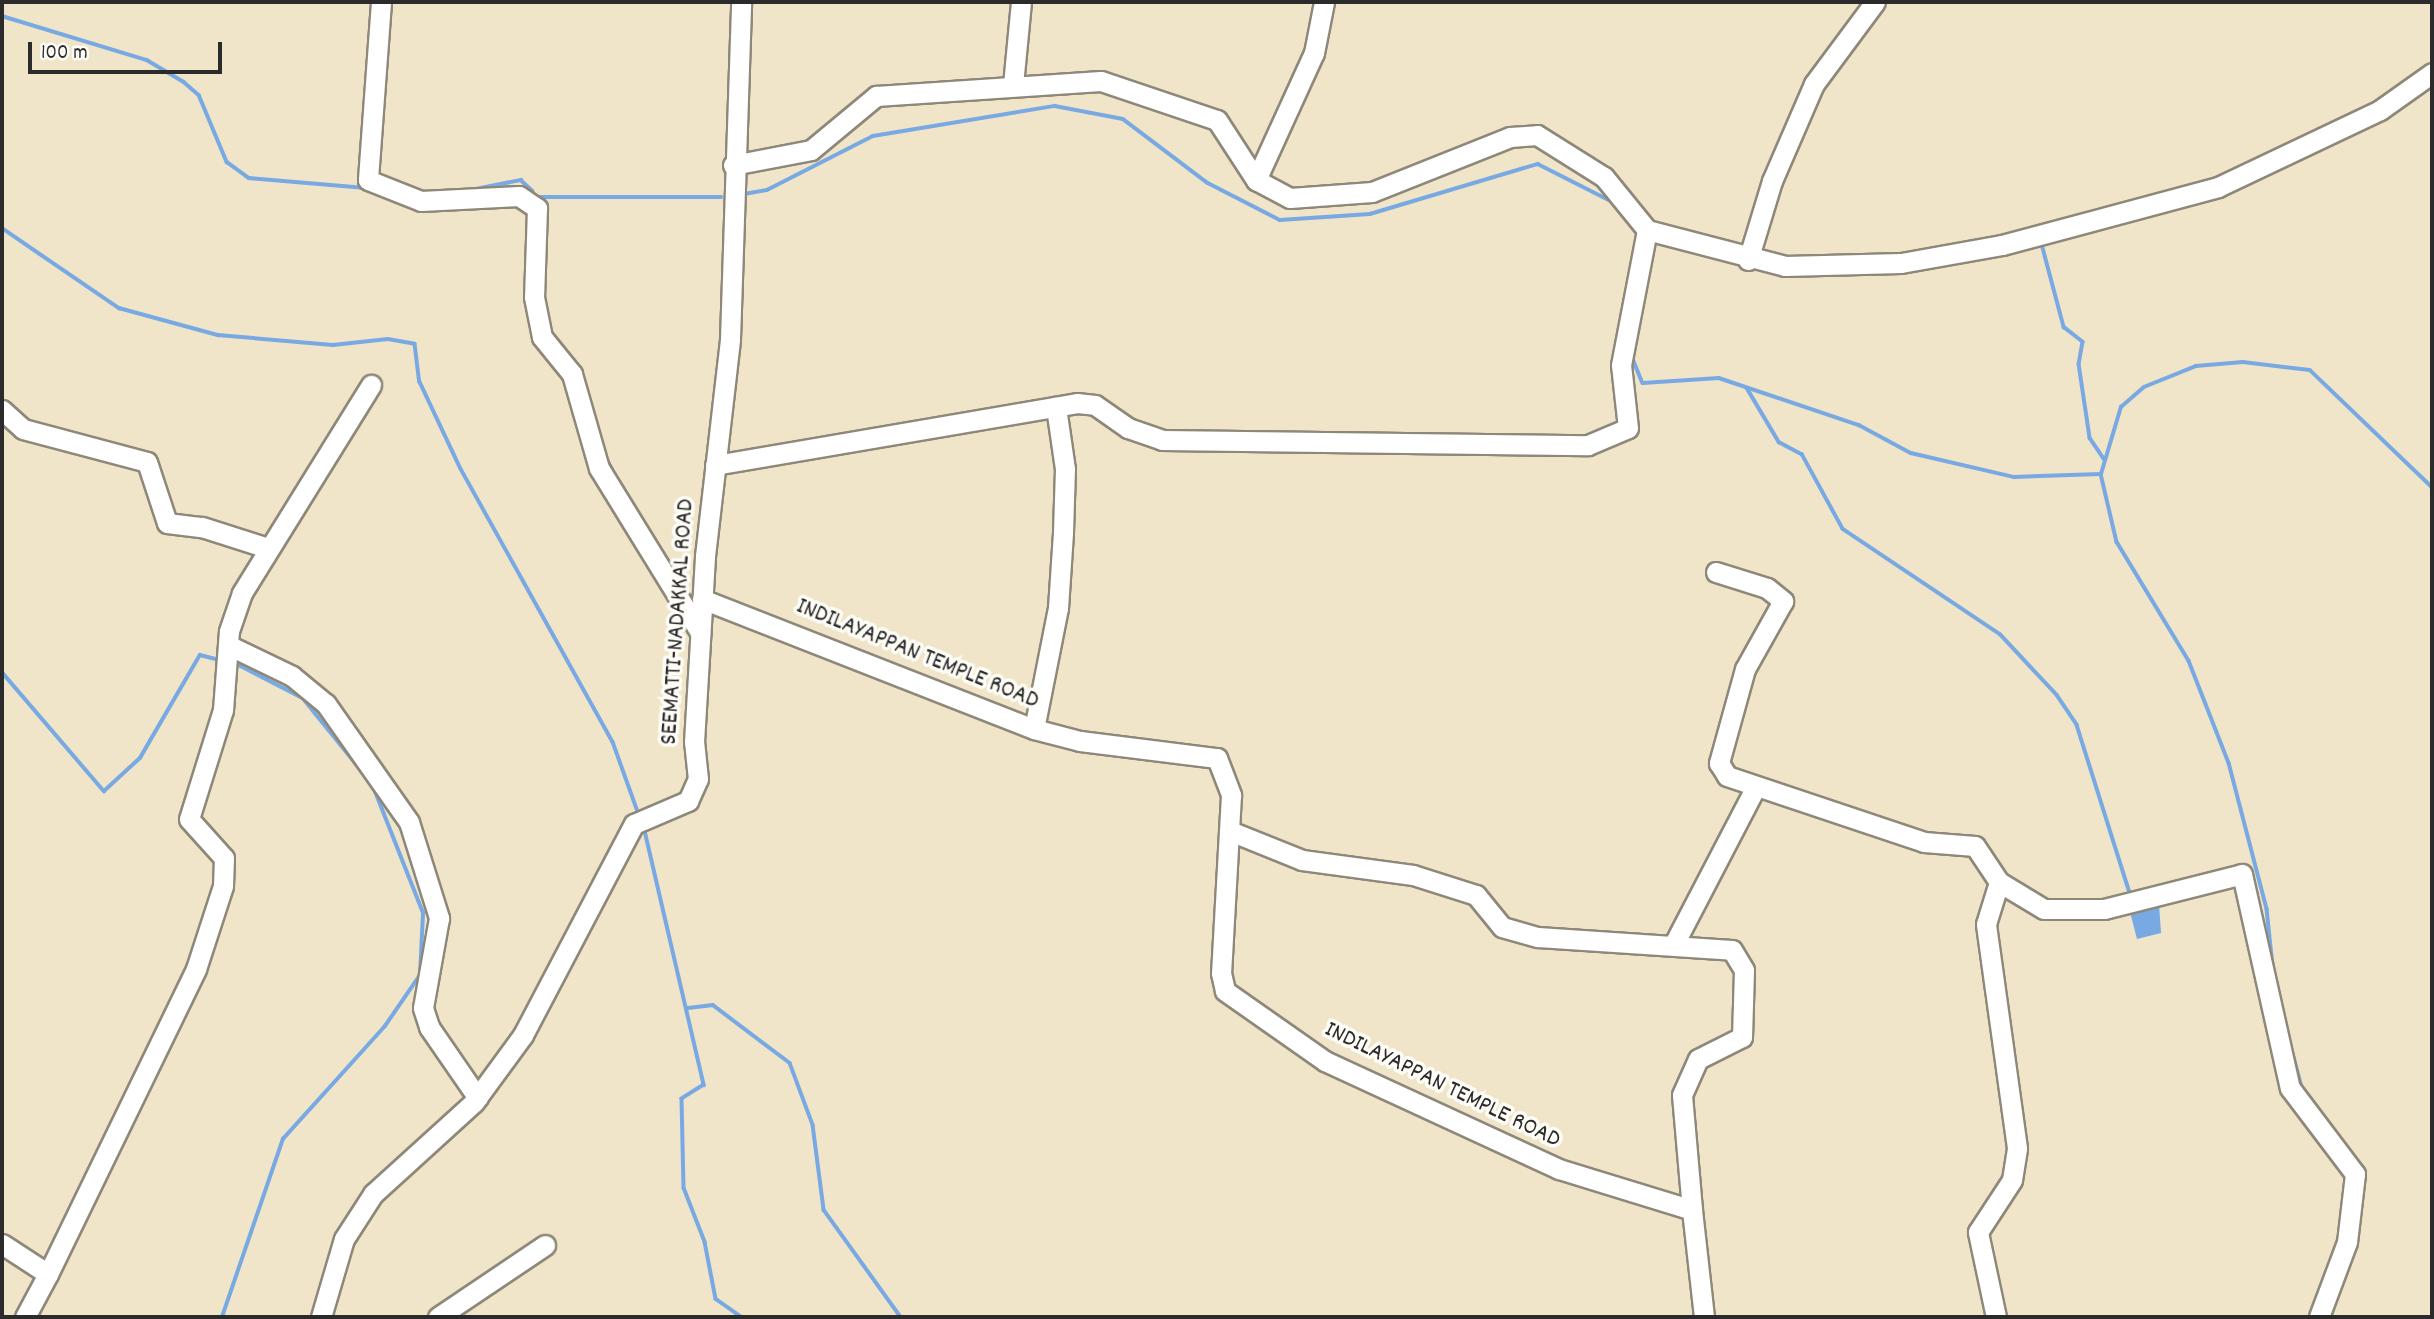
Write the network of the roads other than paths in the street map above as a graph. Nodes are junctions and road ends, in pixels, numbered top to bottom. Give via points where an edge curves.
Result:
1 (381, 2) edge
2 (741, 2) edge
3 (1021, 2) edge
4 (1324, 2) edge
5 (1875, 2) edge
6 (2432, 73) edge
7 (1013, 85) junction
8 (733, 165) junction
9 (1256, 180) junction
10 (1647, 230) junction
11 (1748, 260) junction
12 (371, 385) dead end
13 (1056, 407) junction
14 (2, 410) edge
15 (715, 465) junction
16 (268, 548) junction
17 (1716, 572) dead end
18 (702, 599) junction
19 (700, 632) junction
20 (228, 645) junction
21 (1034, 729) junction
22 (1755, 788) junction
23 (1230, 831) junction
24 (1999, 882) junction
25 (1675, 942) junction
26 (478, 1098) junction
27 (1692, 1209) junction
28 (2, 1244) edge
29 (545, 1245) dead end
30 (48, 1274) junction
31 (25, 1317) edge
32 (321, 1317) edge
33 (438, 1317) edge
34 (1704, 1317) edge
35 (1996, 1317) edge
36 (2319, 1317) edge

1 - 19 street via 368,180 421,201 445,205 519,196 537,208 534,297 542,337 572,374 605,479
2 - 8 street, SEEMATTI-NADAKKAL ROAD
3 - 7 street
4 - 9 street via 1314,53
5 - 11 street via 1815,85 1772,181
6 - 11 street via 2380,110 2218,187 2002,245 1901,263 1785,266
7 - 8 street via 876,96 811,149
7 - 9 street via 1101,81 1217,120
8 - 15 street, SEEMATTI-NADAKKAL ROAD via 730,339
9 - 10 street via 1290,198 1372,192 1510,137 1537,135 1604,177
10 - 11 street
10 - 13 street via 1621,365 1628,428 1616,437 1588,445 1162,440 1128,428 1095,405
12 - 16 street
13 - 15 street
13 - 21 street via 1065,469 1058,608
14 - 16 street via 23,429 147,462 167,523
15 - 18 street, SEEMATTI-NADAKKAL ROAD
16 - 20 street via 242,593
17 - 22 street via 1767,588 1783,601 1745,669 1719,763 1721,773
18 - 19 street, SEEMATTI-NADAKKAL ROAD
18 - 21 street, INDILAYAPPAN TEMPLE ROAD
19 - 26 street, SEEMATTI-NADAKKAL ROAD via 698,779 688,801 634,824 523,1035
20 - 26 street via 292,676 326,704 409,822 439,919 424,1008 429,1027
20 - 30 street via 223,710 189,819 224,858 223,886 196,969
21 - 23 street, INDILAYAPPAN TEMPLE ROAD via 1080,741 1217,758 1231,795
22 - 24 street via 1924,842 1975,846
22 - 25 street
23 - 25 street via 1302,860 1413,875 1476,895 1502,927 1538,937
23 - 27 street, INDILAYAPPAN TEMPLE ROAD via 1221,972 1225,991 1243,1007 1325,1060 1559,1169
24 - 35 street via 1986,924 2017,1148 2012,1181 1978,1232
24 - 36 street via 2044,909 2062,912 2172,895 2242,874 2290,1088 2355,1174 2347,1242
25 - 27 street via 1732,950 1744,970 1742,1037 1698,1059 1682,1095
26 - 32 street, SEEMATTI-NADAKKAL ROAD via 373,1194 344,1239
27 - 34 street
28 - 30 street
29 - 33 street
30 - 31 street

